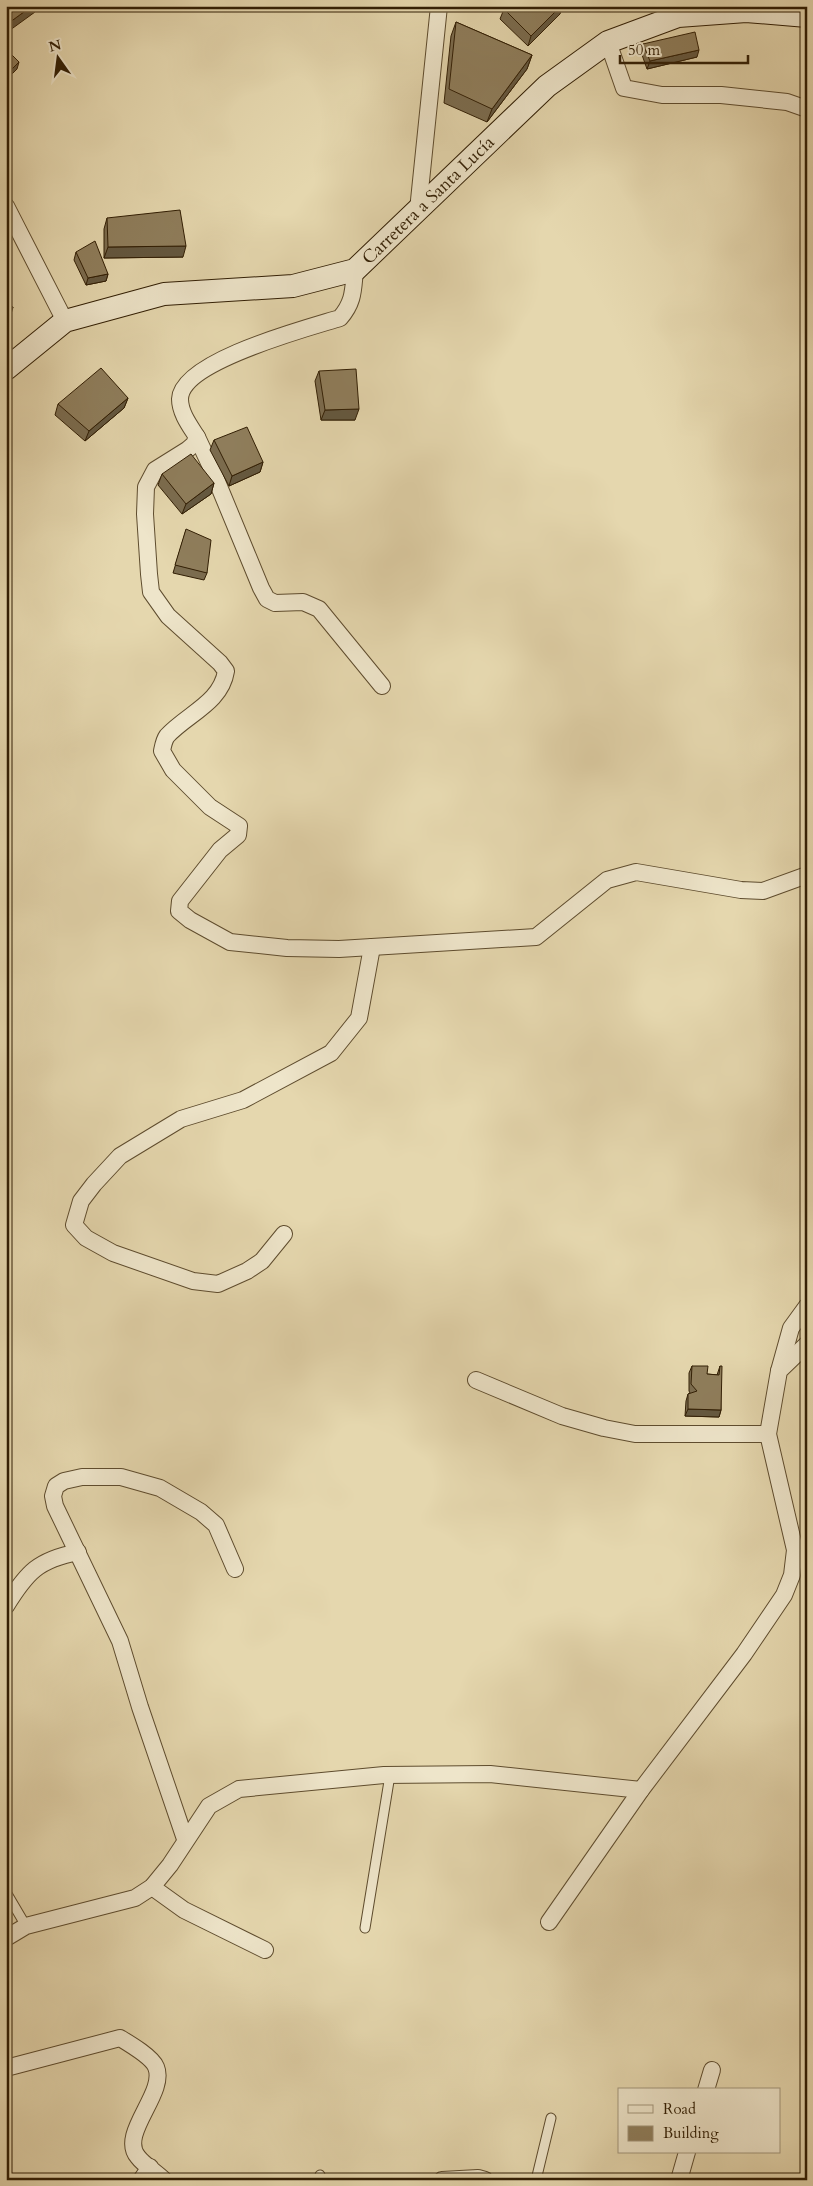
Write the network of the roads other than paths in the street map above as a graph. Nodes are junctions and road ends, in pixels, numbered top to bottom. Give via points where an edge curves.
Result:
1 (439, 6) edge
2 (807, 16) edge
3 (608, 42) junction
4 (807, 109) edge
5 (6, 206) edge
6 (418, 210) junction
7 (355, 270) junction
8 (65, 321) junction
9 (6, 370) edge
10 (197, 438) junction
11 (382, 686) dead end
12 (807, 874) edge
13 (372, 947) junction
14 (284, 1234) dead end
15 (807, 1306) edge
16 (807, 1344) edge
17 (779, 1371) junction
18 (476, 1380) dead end
19 (768, 1434) junction
20 (78, 1552) junction
21 (235, 1569) dead end
22 (6, 1606) edge
23 (390, 1775) junction
24 (641, 1790) junction
25 (185, 1839) junction
26 (152, 1887) junction
27 (6, 1892) edge
28 (549, 1922) dead end
29 (26, 1926) junction
30 (365, 1928) dead end
31 (6, 1938) edge
32 (266, 1950) dead end
33 (6, 2068) edge
34 (712, 2070) dead end
35 (707, 2088) edge
36 (551, 2118) dead end
37 (686, 2154) edge
38 (146, 2173) edge
39 (164, 2180) edge
40 (442, 2180) edge
41 (486, 2180) edge
42 (536, 2180) edge
43 (679, 2180) edge

1 - 6 street
2 - 3 main road, Carretera a Santa Lucía via 746,11 678,16
3 - 4 street via 624,88 662,95 721,95 787,102
3 - 6 main road, Carretera a Santa Lucía via 547,86
5 - 8 street
6 - 7 main road, Carretera a Santa Lucía
7 - 8 main road, Carretera a Santa Lucía via 293,286 164,294
7 - 10 street via 352,297 340,318 243,350 199,371 186,384 180,397 182,410
8 - 9 main road, Carretera a Santa Lucía
10 - 11 street via 267,598 275,603 303,602 319,610
10 - 13 street via 187,450 155,470 146,487 145,514 152,592 168,616 226,672 224,684 212,699 166,737 162,751 173,770 210,807 239,826 238,835 220,850 180,900 179,911 230,942 287,948
12 - 13 street via 762,891 636,872 607,880 536,937
13 - 14 street via 359,1018 331,1053 243,1100 181,1119 120,1156 81,1201 74,1224 86,1238 113,1253 193,1281 218,1284 262,1261
15 - 17 street via 791,1328
16 - 17 street
17 - 19 street
18 - 19 street via 562,1416 635,1434
19 - 24 street via 795,1550 792,1575 784,1595 744,1654
20 - 21 street via 55,1506 56,1486 82,1477 122,1477 160,1488 201,1512 216,1526
20 - 22 street via 53,1557 27,1574
20 - 25 street via 120,1641
23 - 24 street via 490,1774
23 - 25 street via 240,1789 209,1806
23 - 30 lane
24 - 28 street
25 - 26 street
26 - 29 street via 135,1898
26 - 32 street via 184,1910
27 - 29 lane
29 - 31 street
33 - 38 street via 120,2038 140,2051 156,2067 158,2083 137,2129 133,2147
34 - 35 street
36 - 42 lane
37 - 43 street
38 - 39 street
40 - 41 street

